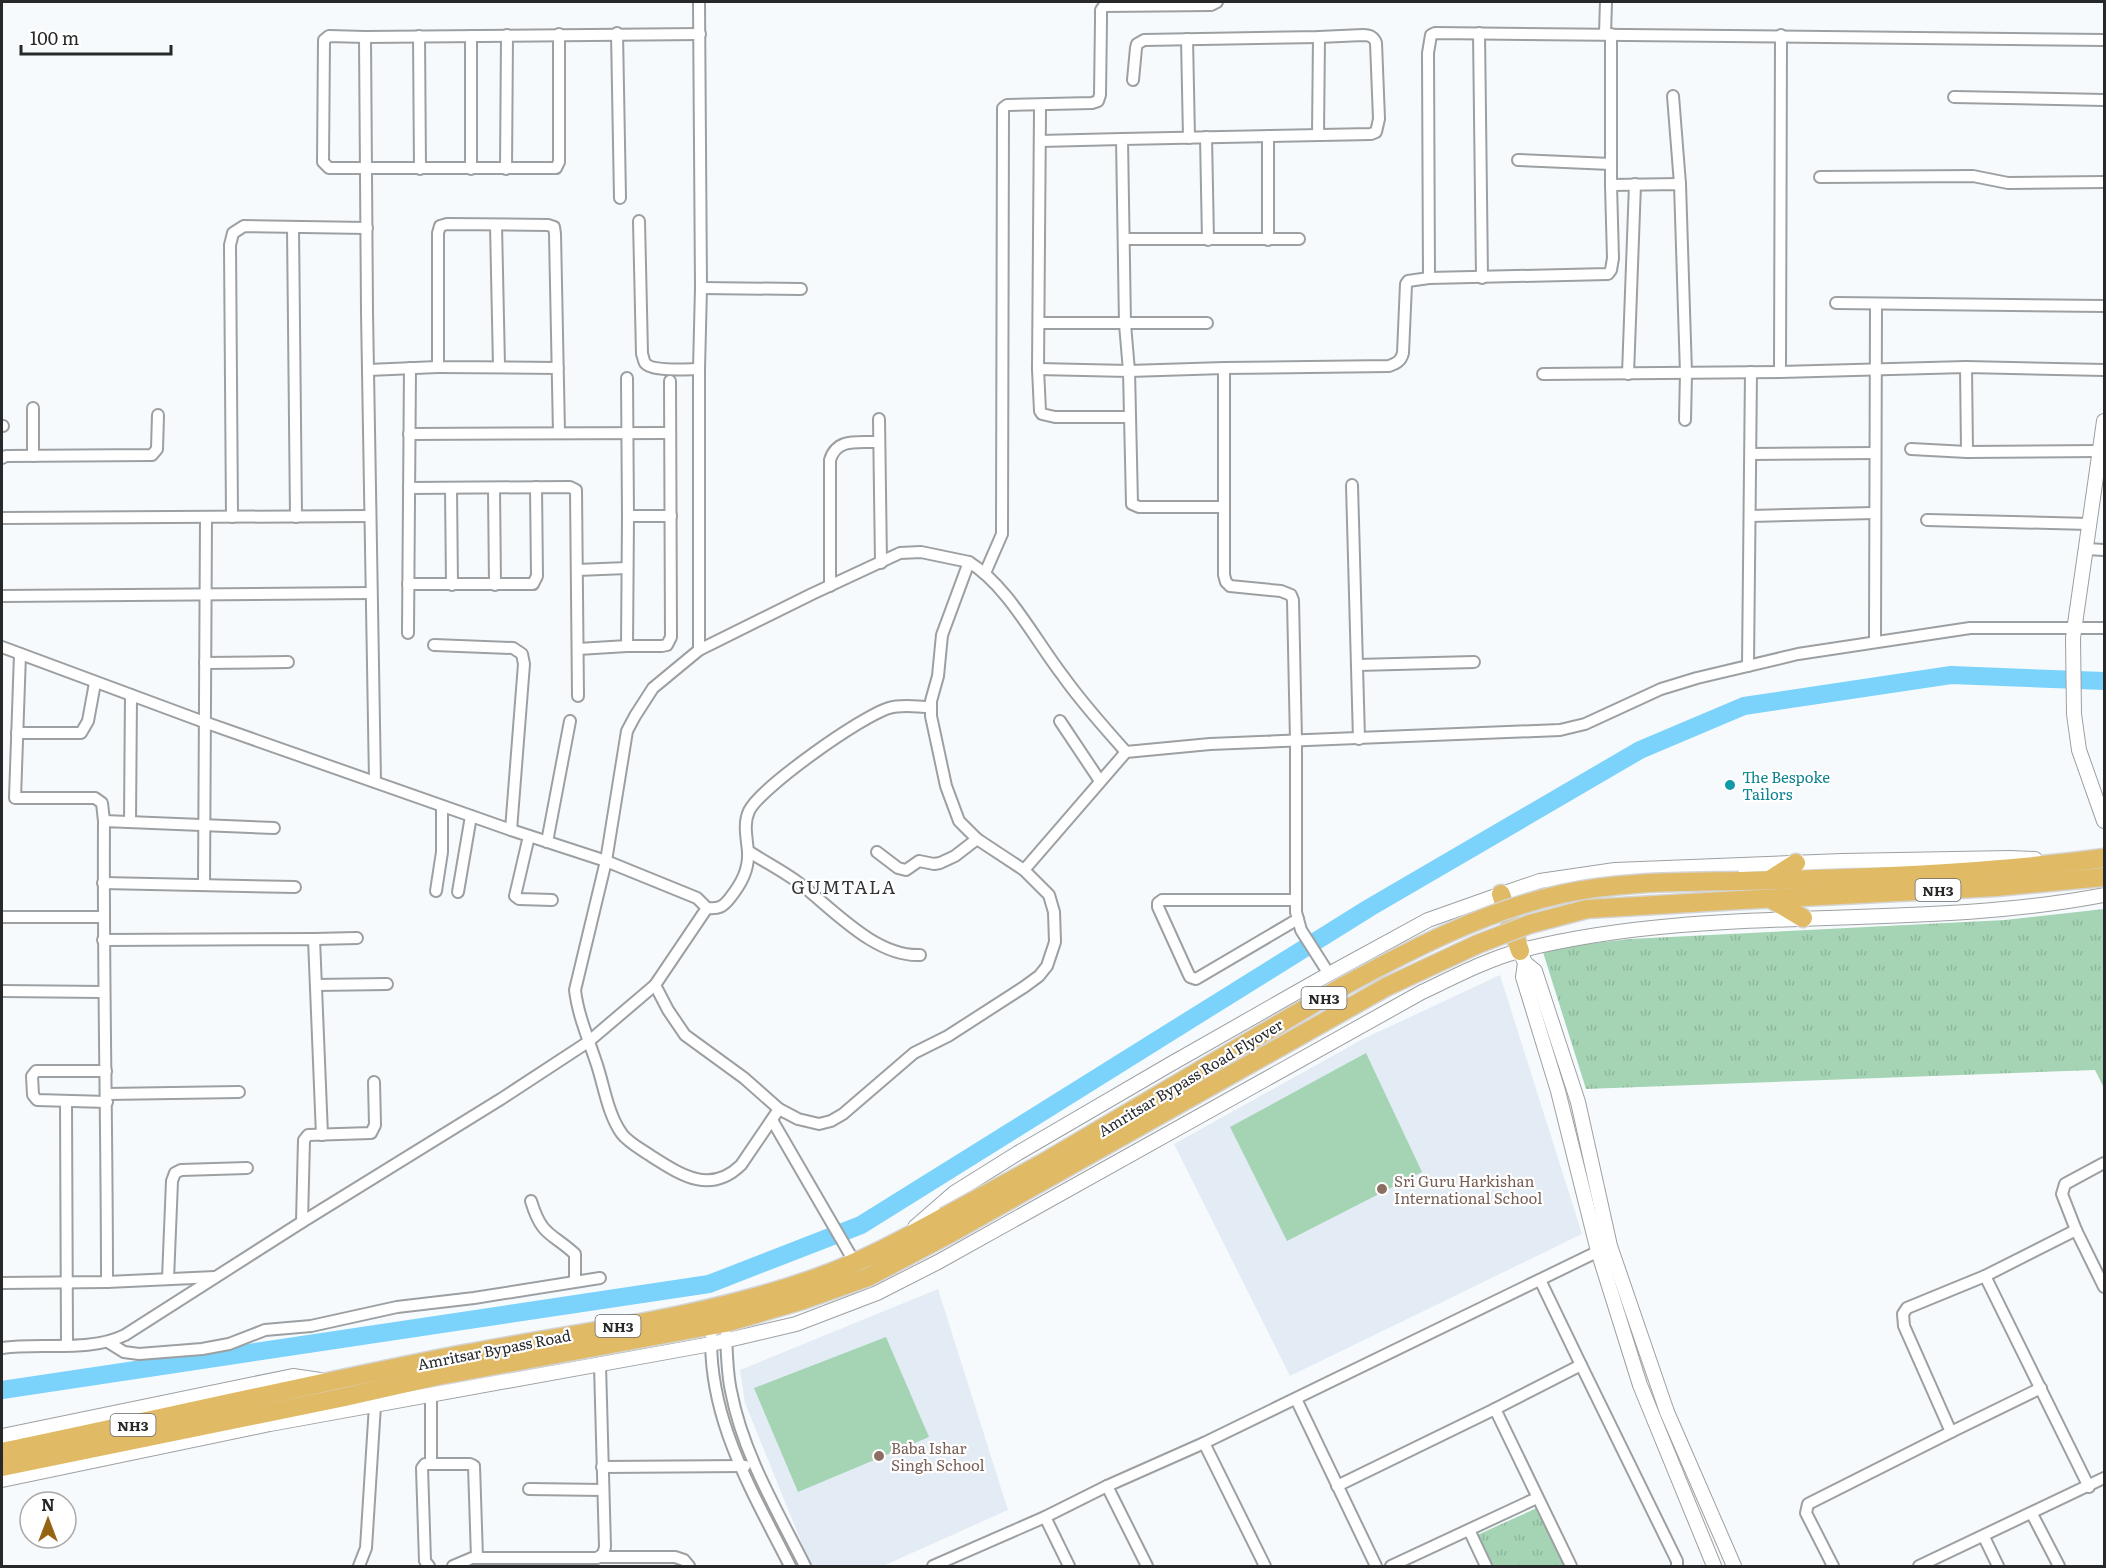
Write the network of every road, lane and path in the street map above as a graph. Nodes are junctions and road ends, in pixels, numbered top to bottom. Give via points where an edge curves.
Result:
1 (699, 2) edge
2 (1217, 2) edge
3 (1606, 2) edge
4 (617, 33) junction
5 (1479, 33) junction
6 (559, 34) junction
7 (700, 34) junction
8 (1608, 34) junction
9 (507, 35) junction
10 (1781, 35) junction
11 (419, 36) junction
12 (471, 36) junction
13 (1319, 37) junction
14 (365, 38) junction
15 (1187, 39) junction
16 (2104, 40) edge
17 (1133, 80) dead end
18 (1673, 96) dead end
19 (1954, 97) dead end
20 (2104, 100) edge
21 (1040, 110) dead end
22 (1318, 135) junction
23 (1268, 136) junction
24 (1206, 137) junction
25 (1189, 138) junction
26 (1122, 139) junction
27 (1040, 141) junction
28 (1518, 160) dead end
29 (1611, 164) junction
30 (366, 169) junction
31 (420, 169) junction
32 (471, 169) junction
33 (506, 169) junction
34 (1820, 177) dead end
35 (2104, 182) edge
36 (1635, 184) junction
37 (1680, 184) junction
38 (1611, 185) junction
39 (620, 198) dead end
40 (639, 221) dead end
41 (496, 225) junction
42 (293, 226) junction
43 (367, 228) junction
44 (1124, 239) junction
45 (1299, 239) dead end
46 (1208, 240) junction
47 (1268, 240) junction
48 (1429, 278) junction
49 (1482, 278) junction
50 (702, 288) junction
51 (801, 289) dead end
52 (1836, 303) dead end
53 (1876, 304) junction
54 (2104, 306) edge
55 (1039, 323) junction
56 (1207, 323) dead end
57 (1125, 324) junction
58 (499, 366) junction
59 (438, 367) junction
60 (1966, 367) junction
61 (410, 368) junction
62 (558, 368) junction
63 (1224, 368) junction
64 (699, 369) junction
65 (1038, 369) junction
66 (368, 370) junction
67 (1876, 370) junction
68 (2104, 370) edge
69 (1129, 371) junction
70 (1751, 372) junction
71 (1780, 372) junction
72 (1686, 373) junction
73 (1544, 374) dead end
74 (1628, 374) junction
75 (627, 378) dead end
76 (670, 381) dead end
77 (33, 408) dead end
78 (158, 415) dead end
79 (1129, 417) junction
80 (879, 419) dead end
81 (1685, 420) dead end
82 (2104, 421) edge
83 (627, 433) junction
84 (670, 433) junction
85 (409, 434) junction
86 (559, 434) junction
87 (879, 442) junction
88 (1911, 449) dead end
89 (2100, 451) junction
90 (1967, 452) junction
91 (1875, 453) junction
92 (1751, 454) junction
93 (33, 456) junction
94 (2, 458) edge
95 (1352, 485) dead end
96 (536, 487) junction
97 (408, 488) junction
98 (451, 488) junction
99 (494, 488) junction
100 (1223, 507) junction
101 (1874, 513) junction
102 (370, 516) junction
103 (628, 516) junction
104 (671, 516) junction
105 (1750, 516) junction
106 (232, 517) junction
107 (296, 517) junction
108 (2, 518) edge
109 (206, 518) junction
110 (1927, 520) dead end
111 (2090, 524) junction
112 (2087, 549) junction
113 (2104, 550) edge
114 (969, 562) junction
115 (881, 563) junction
116 (627, 568) junction
117 (577, 570) junction
118 (985, 573) junction
119 (408, 584) junction
120 (452, 585) junction
121 (495, 585) junction
122 (830, 586) junction
123 (205, 593) junction
124 (371, 593) junction
125 (2, 596) edge
126 (2104, 628) edge
127 (408, 633) dead end
128 (2074, 633) junction
129 (1875, 642) junction
130 (434, 645) dead end
131 (627, 646) junction
132 (2, 647) edge
133 (578, 649) junction
134 (699, 650) junction
135 (20, 654) junction
136 (288, 662) dead end
137 (1474, 662) dead end
138 (205, 663) junction
139 (1357, 665) junction
140 (1748, 666) junction
141 (95, 682) junction
142 (131, 695) junction
143 (578, 696) dead end
144 (930, 707) junction
145 (204, 722) junction
146 (570, 722) dead end
147 (1060, 722) dead end
148 (17, 733) junction
149 (1359, 739) junction
150 (1296, 741) junction
151 (1126, 752) junction
152 (1100, 781) junction
153 (375, 782) junction
154 (2, 798) edge
155 (15, 798) junction
156 (442, 806) junction
157 (471, 816) junction
158 (104, 821) junction
159 (130, 821) junction
160 (2104, 821) edge
161 (206, 825) junction
162 (274, 828) dead end
163 (512, 830) junction
164 (529, 836) junction
165 (976, 839) junction
166 (547, 842) junction
167 (748, 851) junction
168 (878, 852) dead end
169 (2104, 858) edge
170 (606, 861) junction
171 (2082, 861) junction
172 (1796, 863) junction
173 (1024, 870) junction
174 (2104, 876) edge
175 (1769, 880) junction
176 (104, 883) junction
177 (204, 885) junction
178 (295, 887) dead end
179 (436, 891) dead end
180 (458, 892) dead end
181 (1501, 894) junction
182 (2104, 895) edge
183 (1771, 899) junction
184 (552, 900) dead end
185 (1296, 900) junction
186 (707, 908) junction
187 (2, 917) edge
188 (103, 917) junction
189 (1803, 918) junction
190 (1299, 925) junction
191 (357, 938) dead end
192 (314, 939) junction
193 (103, 940) junction
194 (920, 955) dead end
195 (1523, 957) junction
196 (1329, 974) junction
197 (387, 984) dead end
198 (316, 985) junction
199 (655, 985) junction
200 (2, 992) edge
201 (104, 992) junction
202 (588, 1042) junction
203 (106, 1071) junction
204 (374, 1082) dead end
205 (238, 1092) dead end
206 (107, 1098) junction
207 (66, 1101) junction
208 (779, 1109) junction
209 (772, 1120) junction
210 (322, 1135) junction
211 (2104, 1163) edge
212 (247, 1168) dead end
213 (531, 1201) dead end
214 (302, 1222) junction
215 (947, 1225) junction
216 (2076, 1230) junction
217 (1604, 1248) junction
218 (901, 1250) junction
219 (855, 1263) junction
220 (1985, 1276) junction
221 (216, 1277) junction
222 (600, 1278) dead end
223 (168, 1279) junction
224 (1540, 1280) junction
225 (576, 1281) junction
226 (67, 1282) junction
227 (107, 1282) junction
228 (2, 1283) edge
229 (2104, 1287) edge
230 (720, 1320) junction
231 (108, 1342) junction
232 (711, 1344) junction
233 (67, 1345) junction
234 (2, 1348) edge
235 (600, 1365) junction
236 (1581, 1365) junction
237 (330, 1382) junction
238 (2041, 1388) junction
239 (431, 1394) junction
240 (1296, 1399) junction
241 (346, 1404) junction
242 (375, 1405) junction
243 (1495, 1409) junction
244 (1951, 1431) junction
245 (2, 1436) edge
246 (1204, 1443) junction
247 (2, 1452) edge
248 (430, 1464) junction
249 (754, 1465) junction
250 (2, 1467) edge
251 (602, 1467) junction
252 (740, 1467) junction
253 (2104, 1478) edge
254 (2, 1480) edge
255 (1107, 1486) junction
256 (1337, 1486) junction
257 (2089, 1486) junction
258 (529, 1489) dead end
259 (603, 1490) junction
260 (1537, 1498) junction
261 (2032, 1514) junction
262 (1045, 1517) junction
263 (1468, 1530) junction
264 (1984, 1537) junction
265 (600, 1557) junction
266 (477, 1558) junction
267 (359, 1566) edge
268 (429, 1566) edge
269 (453, 1566) edge
270 (688, 1566) edge
271 (790, 1566) edge
272 (805, 1566) edge
273 (933, 1566) edge
274 (1069, 1566) edge
275 (1147, 1566) edge
276 (1265, 1566) edge
277 (1376, 1566) edge
278 (1391, 1566) edge
279 (1486, 1566) edge
280 (1571, 1566) edge
281 (1677, 1566) edge
282 (1714, 1566) edge
283 (1734, 1566) edge
284 (1833, 1566) edge
285 (1919, 1566) edge
286 (1998, 1566) edge
287 (2060, 1566) edge

1 - 7 street
2 - 118 street via 1104,6 1098,101 1003,108 1002,534
3 - 8 street
4 - 6 street
4 - 7 street
4 - 39 street
5 - 8 street
5 - 48 street via 1435,33 1429,42
5 - 49 street
6 - 9 street
6 - 33 street via 559,165 554,169
7 - 50 street
8 - 10 street
8 - 29 street
9 - 12 street
9 - 33 street
10 - 16 street
10 - 71 street
11 - 12 street
11 - 14 street
11 - 31 street
12 - 32 street
13 - 15 street
13 - 22 street
13 - 22 street via 1363,34 1375,39 1379,119 1376,132 1371,134
14 - 30 street
14 - 30 street via 329,36 324,40 323,162 329,168
15 - 17 street via 1144,40 1137,44
15 - 25 street
18 - 37 street
19 - 20 street
21 - 27 street
22 - 23 street
23 - 24 street
23 - 47 street
24 - 25 street
24 - 46 street
25 - 26 street
26 - 27 street
26 - 44 street
27 - 55 street
28 - 29 street
29 - 38 street
30 - 31 street
30 - 43 street
31 - 32 street
32 - 33 street
34 - 35 street via 1973,176 2008,183
36 - 37 street
36 - 38 street
36 - 74 street
37 - 72 street
38 - 49 street via 1613,258 1608,274
40 - 64 street via 645,363 659,368
41 - 58 street
41 - 59 street via 447,224 438,229
41 - 62 street via 548,225 554,229
42 - 43 street
42 - 106 street via 244,226 231,239
42 - 107 street
43 - 66 street
44 - 46 street
44 - 57 street
45 - 47 street
46 - 47 street
48 - 49 street
48 - 63 street via 1413,279 1406,284 1403,353 1397,363
50 - 51 street
50 - 64 street
52 - 53 street
53 - 54 street
53 - 67 street
55 - 57 street
55 - 65 street
56 - 57 street
57 - 69 street
58 - 59 street
58 - 62 street
59 - 61 street
60 - 67 street
60 - 68 street
60 - 90 street
61 - 66 street
61 - 85 street
62 - 86 street
63 - 69 street
63 - 100 street
64 - 134 street
65 - 69 street
65 - 79 street via 1042,414
66 - 102 street
67 - 71 street
67 - 91 street
69 - 79 street
70 - 71 street
70 - 72 street
70 - 92 street
72 - 74 street
72 - 81 street
73 - 74 street
75 - 83 street
76 - 84 street
77 - 93 street
78 - 93 street via 157,449 152,455
79 - 100 street via 1132,504
80 - 87 street
82 - 89 street
83 - 84 street
83 - 86 street
83 - 103 street
84 - 104 street
85 - 86 street
85 - 97 street
87 - 115 street
87 - 122 street via 845,443 832,452
88 - 90 street
89 - 90 street
89 - 111 street
91 - 92 street
91 - 101 street
92 - 105 street
93 - 94 street
95 - 139 street
96 - 99 street
96 - 117 street via 576,490
96 - 121 street via 536,579 530,585
97 - 98 street
97 - 119 street
98 - 99 street
98 - 120 street
99 - 121 street
100 - 150 street via 1222,570 1226,582 1237,587 1281,591 1293,600
101 - 105 street
101 - 129 street
102 - 107 street
102 - 124 street
103 - 104 street
103 - 116 street
104 - 131 street via 670,641 662,646
105 - 140 street
106 - 107 street
106 - 109 street
108 - 109 street
109 - 123 street
110 - 111 street
111 - 112 street
112 - 113 street
112 - 128 street
114 - 115 street via 907,552
114 - 118 street
114 - 144 street via 942,635
115 - 122 street
116 - 117 street
116 - 131 street
117 - 133 street
118 - 151 street
119 - 120 street
119 - 127 street
120 - 121 street
122 - 134 street
123 - 124 street
123 - 125 street
123 - 138 street
124 - 153 street
126 - 128 street
128 - 129 street via 1970,628
128 - 160 street via 2074,714 2079,750
129 - 140 street
130 - 163 street via 513,648 522,654
131 - 133 street
132 - 135 street
133 - 143 street
134 - 170 street via 653,688 627,731
135 - 141 street
135 - 148 street
136 - 138 street
137 - 139 street
138 - 145 street
139 - 149 street
140 - 149 street via 1661,689 1574,728
141 - 142 street
141 - 148 street via 88,721 81,733
142 - 145 street
142 - 159 street
144 - 165 street via 952,805 959,821
144 - 167 street via 896,706 864,718 774,784 748,814
145 - 153 street
145 - 161 street
146 - 166 street
147 - 152 street
148 - 155 street
149 - 150 street
150 - 151 street
150 - 185 street
151 - 152 street
152 - 173 street
153 - 156 street
154 - 155 street
155 - 158 street via 96,798 102,803
156 - 157 street
156 - 179 street
157 - 163 street
157 - 180 street
158 - 159 street
158 - 176 street
159 - 161 street
161 - 162 street
161 - 177 street
163 - 164 street
164 - 166 street
164 - 184 street via 515,896
165 - 168 street via 940,863 919,861 903,870
165 - 173 street
166 - 170 street
167 - 186 street via 738,888 725,905
167 - 194 street via 890,951
169 - 171 highway, NH3
170 - 186 street via 697,898
170 - 202 street via 575,990
171 - 172 street via 2010,858
171 - 175 highway, NH3 via 1912,875
172 - 175 highway
172 - 181 street via 1615,870 1540,881
173 - 208 street via 1049,895 1054,912 1055,942 1039,976 948,1036 914,1053 831,1121 808,1123
174 - 183 highway, NH3 via 1996,887
175 - 215 highway, Amritsar Bypass Road Flyover / NH3, bridge via 1610,887 1564,894 1463,927 1340,988 1043,1163
176 - 177 street
176 - 188 street
177 - 178 street
181 - 195 highway
181 - 196 street via 1428,921
182 - 189 street via 1994,910
183 - 189 highway
183 - 215 highway, Amritsar Bypass Road Flyover / NH3, bridge via 1587,909 1530,924 1478,944 1386,987
185 - 190 street
185 - 190 street via 1162,900 1158,907 1188,973 1196,979
186 - 199 street
187 - 188 street
188 - 193 street
189 - 195 street via 1592,936
190 - 196 street
191 - 192 street
192 - 193 street
192 - 198 street
193 - 201 street
195 - 217 street via 1535,971 1578,1102
195 - 230 street via 1461,974 1422,992 878,1293 796,1324
196 - 218 street via 954,1193
197 - 198 street
198 - 210 street
199 - 202 street
199 - 208 street via 685,1035
200 - 201 street
201 - 203 street
202 - 209 street via 622,1134 667,1166 697,1181 713,1181 734,1172
202 - 214 street
203 - 206 street
203 - 207 street via 34,1072 34,1098
204 - 210 street via 375,1125 371,1133
205 - 206 street
206 - 207 street
206 - 227 street
207 - 226 street
208 - 209 street
209 - 219 street
210 - 214 street via 308,1135 303,1143
211 - 216 street via 2063,1186 2062,1194
212 - 223 street via 175,1173
213 - 225 street via 546,1233 575,1254
214 - 221 street
215 - 218 highway, Amritsar Bypass Road Flyover / NH3
216 - 220 street
216 - 229 street
217 - 224 street
217 - 282 street via 1640,1385
217 - 283 street
218 - 219 highway, Amritsar Bypass Road / NH3
218 - 230 highway, Amritsar Bypass Road / NH3 via 868,1276 835,1289
219 - 230 highway, Amritsar Bypass Road / NH3 via 773,1292
220 - 238 street
220 - 244 street via 1912,1306 1903,1314 1904,1326
221 - 223 street
221 - 231 street
222 - 225 street
223 - 227 street
224 - 236 street
224 - 240 street
225 - 231 street via 397,1307 311,1326 266,1330 202,1349 139,1354 119,1350
226 - 227 street
226 - 228 street
226 - 233 street
230 - 232 street
230 - 237 highway, Amritsar Bypass Road / NH3 via 433,1360
230 - 241 highway, Amritsar Bypass Road / NH3 via 438,1376
230 - 249 street via 730,1389
231 - 233 street
232 - 235 street
232 - 252 street via 718,1402
233 - 234 street
235 - 239 street
235 - 251 street
236 - 243 street
236 - 281 street
237 - 245 street via 293,1376
237 - 247 highway, NH3
238 - 244 street
238 - 257 street
239 - 242 street
239 - 248 street
240 - 246 street
240 - 256 street
241 - 242 street
241 - 250 highway, NH3 via 308,1405
241 - 254 street via 270,1424
242 - 267 street via 366,1548
243 - 256 street
243 - 260 street
244 - 284 street via 1808,1504 1806,1513
246 - 255 street
246 - 276 street
248 - 266 street via 474,1466
248 - 268 street via 422,1468 425,1561
249 - 252 street
249 - 272 street
251 - 252 street
251 - 259 street
252 - 271 street
253 - 257 street
255 - 262 street
255 - 275 street
256 - 277 street
257 - 261 street
258 - 259 street
259 - 265 street via 604,1546
260 - 263 street
260 - 280 street
261 - 264 street
261 - 287 street
262 - 273 street
262 - 274 street
263 - 278 street
263 - 279 street
264 - 285 street
264 - 286 street
265 - 266 street
265 - 270 street via 675,1557
266 - 269 street

